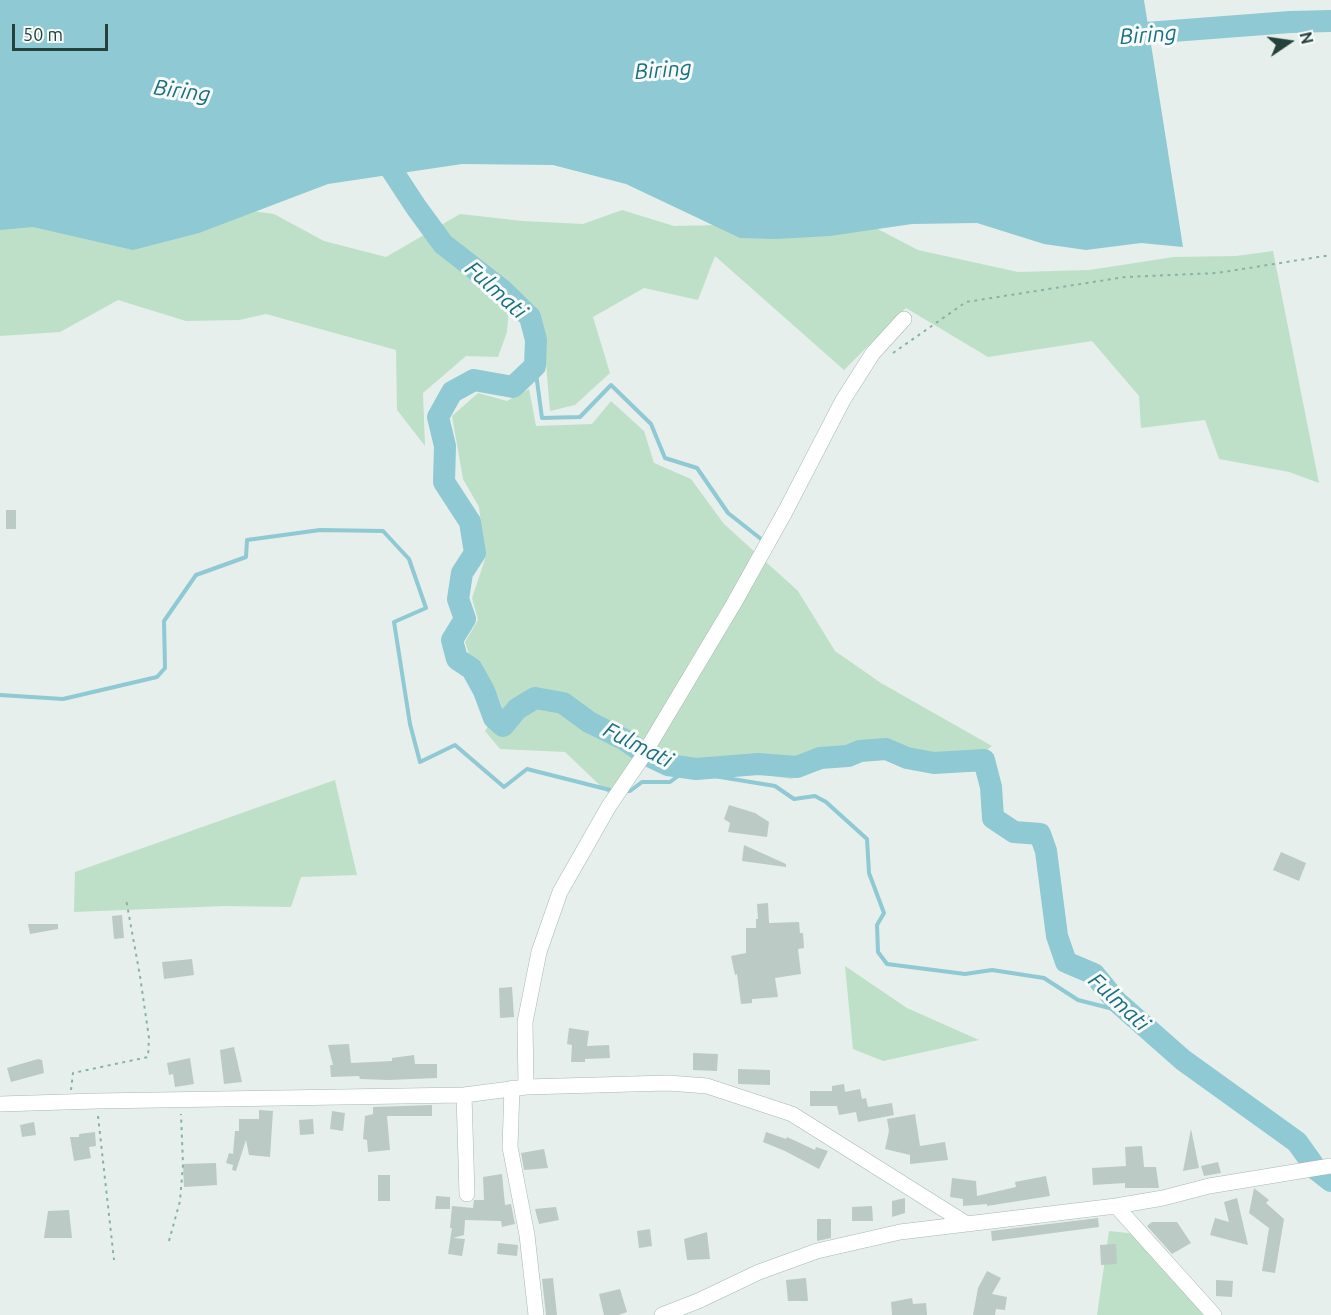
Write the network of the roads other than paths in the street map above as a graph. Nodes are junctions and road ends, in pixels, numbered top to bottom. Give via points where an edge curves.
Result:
1 (904, 319) dead end
2 (519, 1088) junction
3 (464, 1095) junction
4 (0, 1104) edge
5 (1331, 1166) edge
6 (467, 1194) dead end
7 (1116, 1206) junction
8 (967, 1224) junction
9 (536, 1315) edge
10 (662, 1315) edge
11 (1214, 1315) edge

1 - 2 street via 873,353 843,400 733,605 560,892 539,952 525,1022
2 - 3 street
2 - 8 street via 668,1083 707,1086 792,1114
2 - 9 street via 510,1147 527,1235
3 - 4 street
3 - 6 street
5 - 7 street
7 - 8 street
7 - 11 street
8 - 10 street via 900,1232 817,1251

